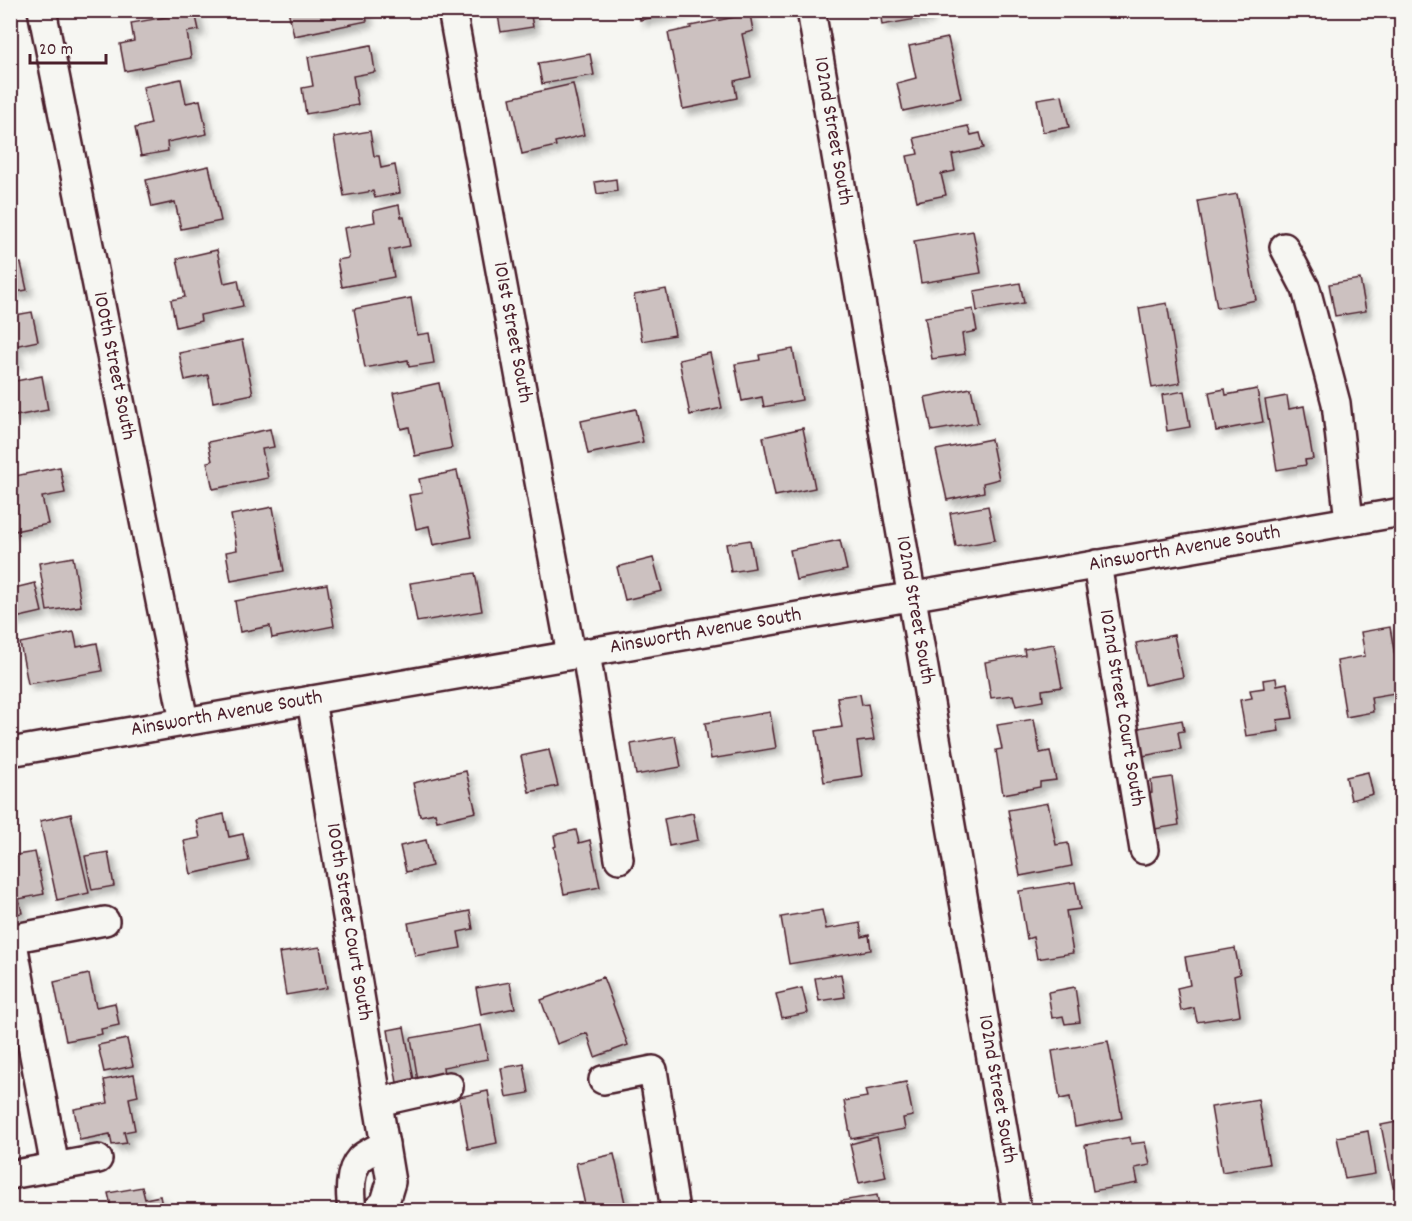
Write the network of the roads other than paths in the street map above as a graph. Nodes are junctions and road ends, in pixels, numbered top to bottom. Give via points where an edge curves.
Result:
1 (42, 10) edge
2 (452, 10) edge
3 (811, 10) edge
4 (1284, 246) dead end
5 (1401, 512) edge
6 (1349, 521) junction
7 (1097, 564) junction
8 (911, 598) junction
9 (579, 654) junction
10 (311, 700) junction
11 (183, 721) junction
12 (10, 752) edge
13 (1144, 850) dead end
14 (619, 859) dead end
15 (105, 921) dead end
16 (11, 938) edge
17 (603, 1080) dead end
18 (449, 1086) dead end
19 (378, 1102) junction
20 (385, 1144) junction
21 (98, 1159) dead end
22 (55, 1167) junction
23 (10, 1175) edge
24 (352, 1210) edge
25 (377, 1210) edge
26 (675, 1210) edge
27 (1017, 1210) edge

1 - 11 street, 100th Street South
2 - 9 street, 101st Street South
3 - 8 street, 102nd Street South
4 - 6 street via 1306,290 1336,403
5 - 6 street, Ainsworth Avenue South
6 - 7 street, Ainsworth Avenue South
7 - 8 street, Ainsworth Avenue South
7 - 13 street, 102nd Street Court South
8 - 9 street, Ainsworth Avenue South
8 - 27 street, 102nd Street South
9 - 10 street, Ainsworth Avenue South
9 - 14 street, 101st Street South
10 - 11 street, Ainsworth Avenue South
10 - 19 street, 100th Street Court South
11 - 12 street, Ainsworth Avenue South
15 - 16 street
16 - 22 street
17 - 26 street via 653,1070
18 - 19 street
19 - 20 street, 100th Street Court South
20 - 24 street via 360,1159 353,1172 349,1194
20 - 25 street, 100th Street Court South via 391,1182 385,1202
21 - 22 street
22 - 23 street

